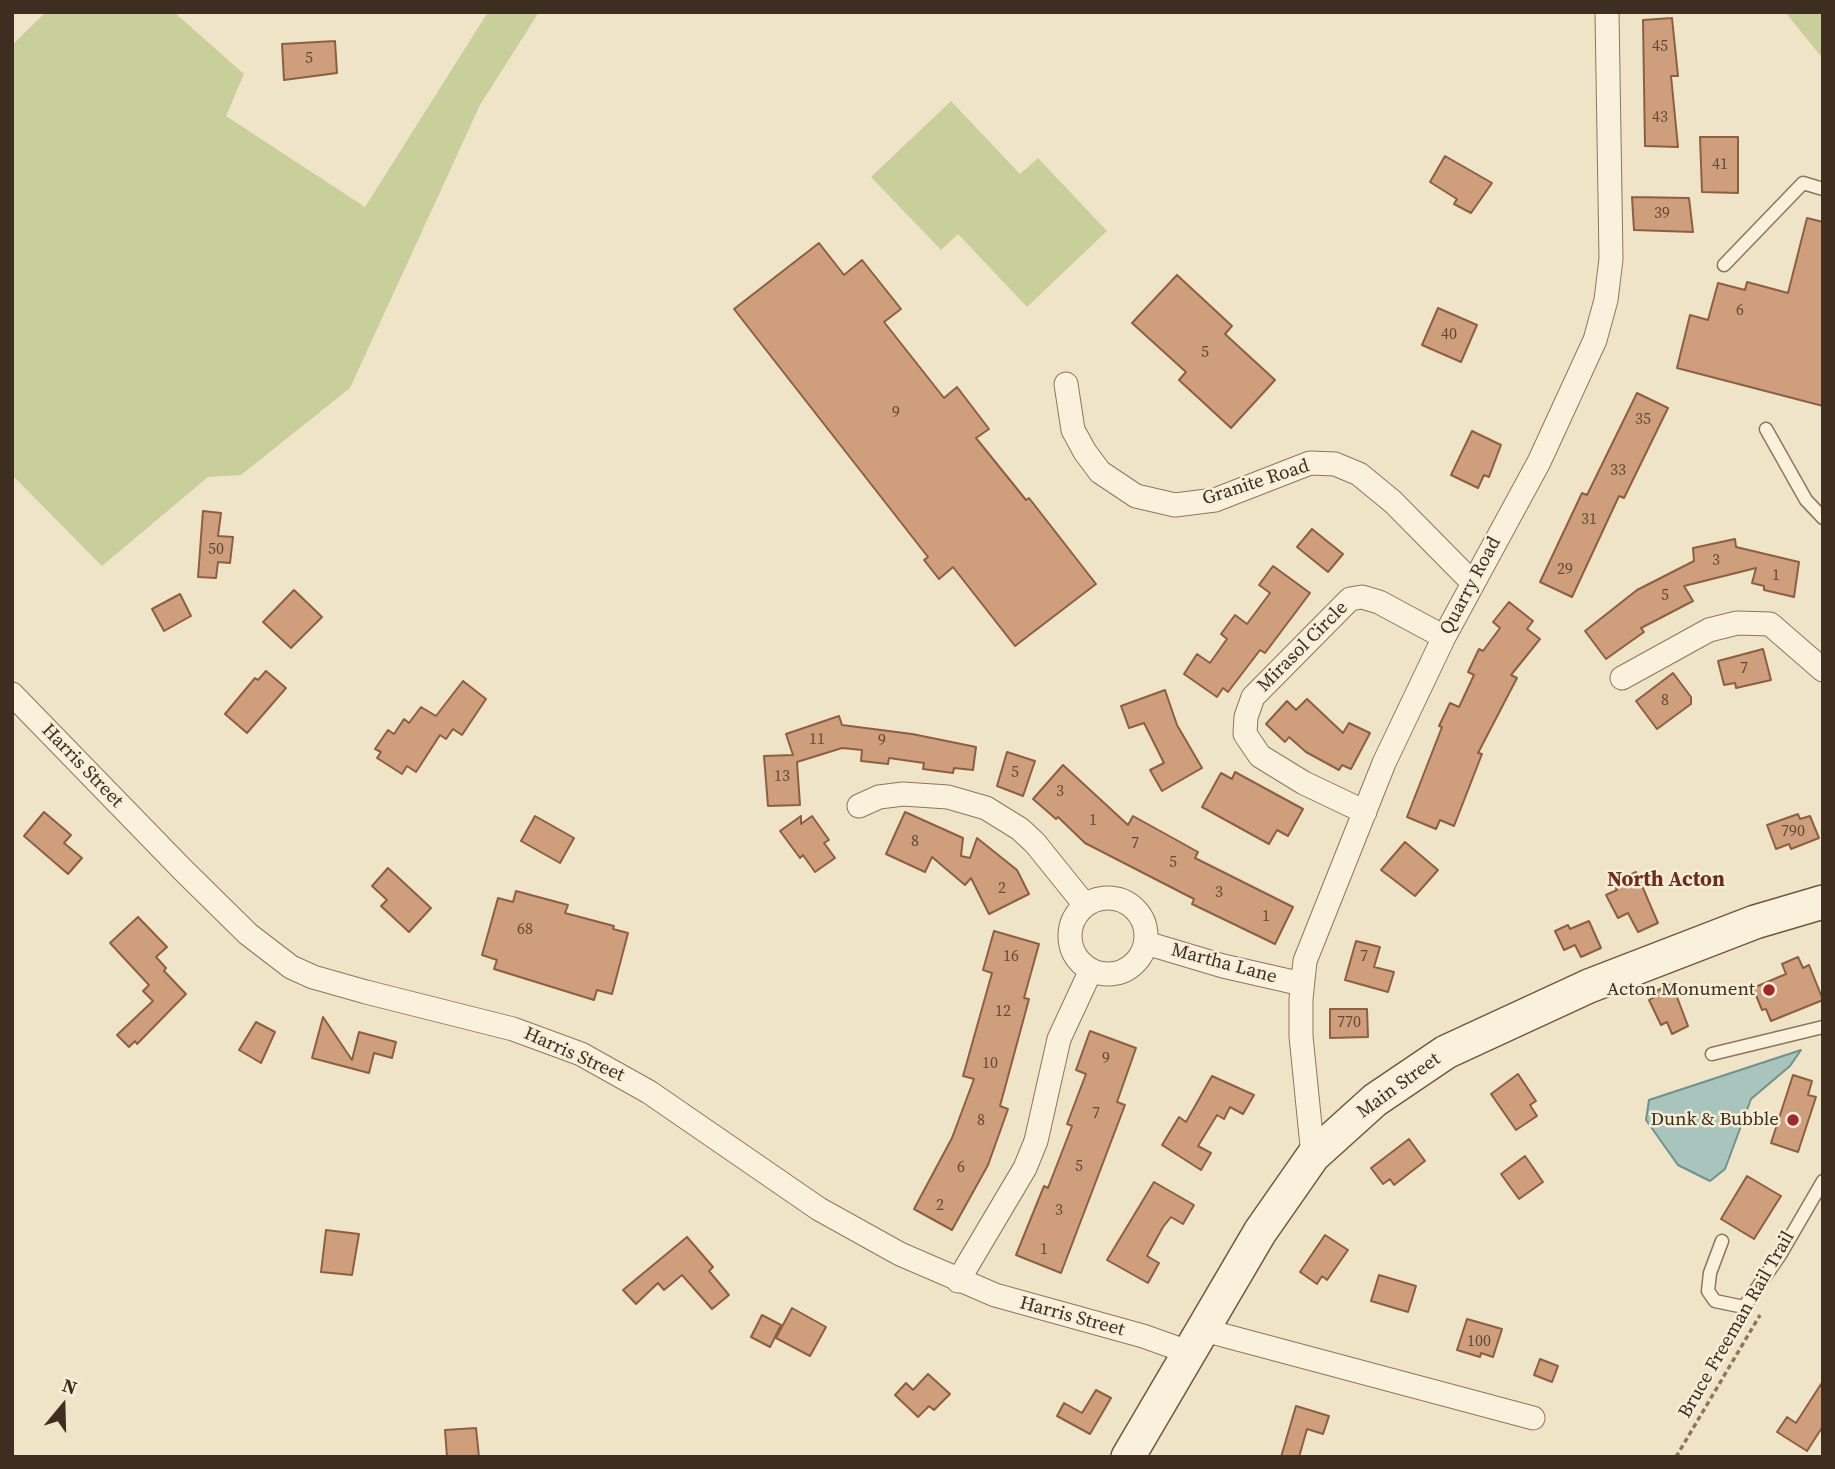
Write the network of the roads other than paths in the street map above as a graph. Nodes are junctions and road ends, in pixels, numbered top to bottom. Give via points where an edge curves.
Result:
1 (1607, 12) edge
2 (1823, 188) edge
3 (1724, 265) dead end
4 (1066, 384) dead end
5 (1766, 429) dead end
6 (1823, 518) edge
7 (1472, 582) junction
8 (1444, 637) junction
9 (1823, 670) edge
10 (1622, 678) dead end
11 (12, 694) edge
12 (859, 806) dead end
13 (1365, 812) junction
14 (1823, 902) edge
15 (1085, 905) junction
16 (1146, 943) junction
17 (1091, 970) junction
18 (1302, 984) junction
19 (1823, 1027) edge
20 (1712, 1054) dead end
21 (1313, 1156) junction
22 (1823, 1181) edge
23 (1722, 1241) dead end
24 (958, 1281) junction
25 (1194, 1341) junction
26 (1533, 1418) dead end
27 (1128, 1457) edge

1 - 7 street, Quarry Road via 1611,260 1606,300 1595,340 1563,412
2 - 3 lane via 1803,183
4 - 7 street, Granite Road via 1073,430 1085,452 1100,472 1136,496 1175,505 1215,500 1310,463 1335,464 1359,474 1393,502
5 - 6 lane via 1806,500
7 - 8 street, Quarry Road
8 - 13 street, Quarry Road
8 - 13 street, Mirasol Circle via 1379,602 1350,599 1253,697 1245,734 1260,756
9 - 10 street via 1770,624 1737,623 1709,630
11 - 24 street, Harris Street via 248,934 290,967 353,989 513,1029 581,1054 649,1092 838,1221
12 - 15 street via 903,794 948,797 986,808 1035,843
13 - 18 street, Quarry Road via 1305,961
14 - 21 main road, Main Street via 1755,922 1589,986 1446,1052 1374,1100
15 - 16 street via 1107,897 1129,903 1143,920
15 - 17 street via 1072,921 1070,943 1080,962
16 - 17 street via 1135,963 1122,971 1106,974
16 - 18 street, Martha Lane
17 - 24 street via 1059,1039 1036,1141 1025,1168
18 - 21 street, Quarry Road via 1301,1036
19 - 20 lane
21 - 25 main road, Main Street
22 - 23 lane via 1745,1307 1715,1301 1708,1291
24 - 25 street, Harris Street via 1017,1303 1143,1336
25 - 26 street, Harris Street
25 - 27 main road, Main Street

